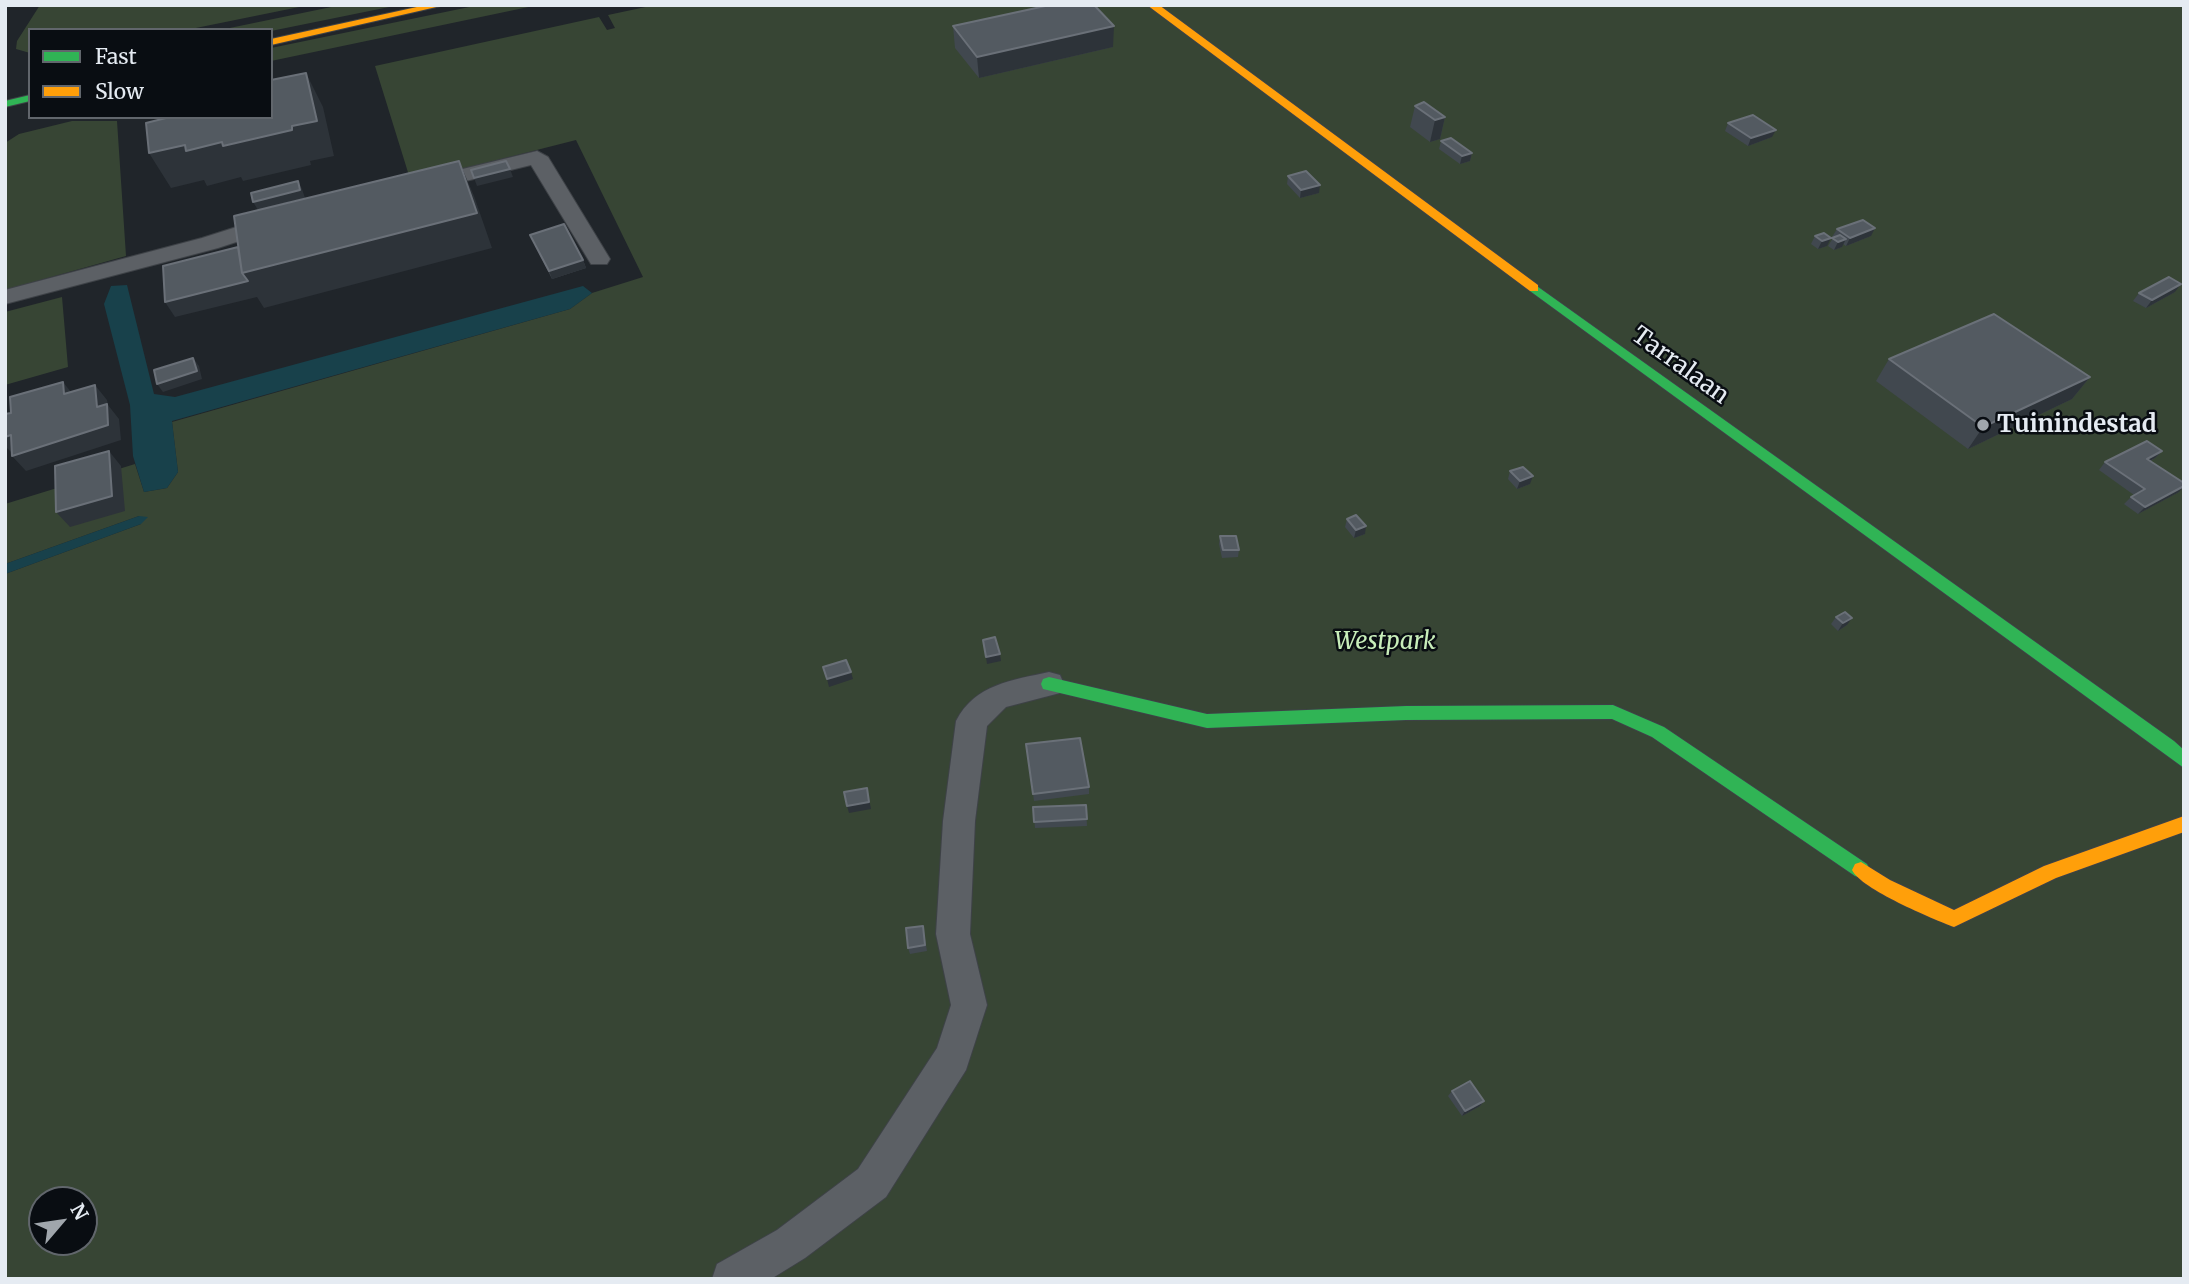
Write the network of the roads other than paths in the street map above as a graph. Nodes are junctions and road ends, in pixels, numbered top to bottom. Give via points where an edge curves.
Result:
1 (440, 5) edge
2 (1152, 5) edge
3 (273, 40) edge
4 (28, 82) edge
5 (5, 86) edge
6 (28, 98) edge
7 (5, 104) edge
8 (407, 189) edge
9 (289, 219) edge
10 (599, 258) dead end
11 (5, 297) edge
12 (1049, 684) joint
13 (2179, 748) edge
14 (2184, 824) edge
15 (732, 1279) edge

1 - 3 street
2 - 13 street, Tarralaan via 1531,286
4 - 5 street
6 - 7 street
8 - 10 lane via 537,156
9 - 11 lane
12 - 14 street via 1207,721 1406,713 1613,712 1658,732 1884,886 1954,919 2050,872
12 - 15 lane via 996,697 972,721 959,821 953,934 969,1004 953,1057 873,1183 791,1244

